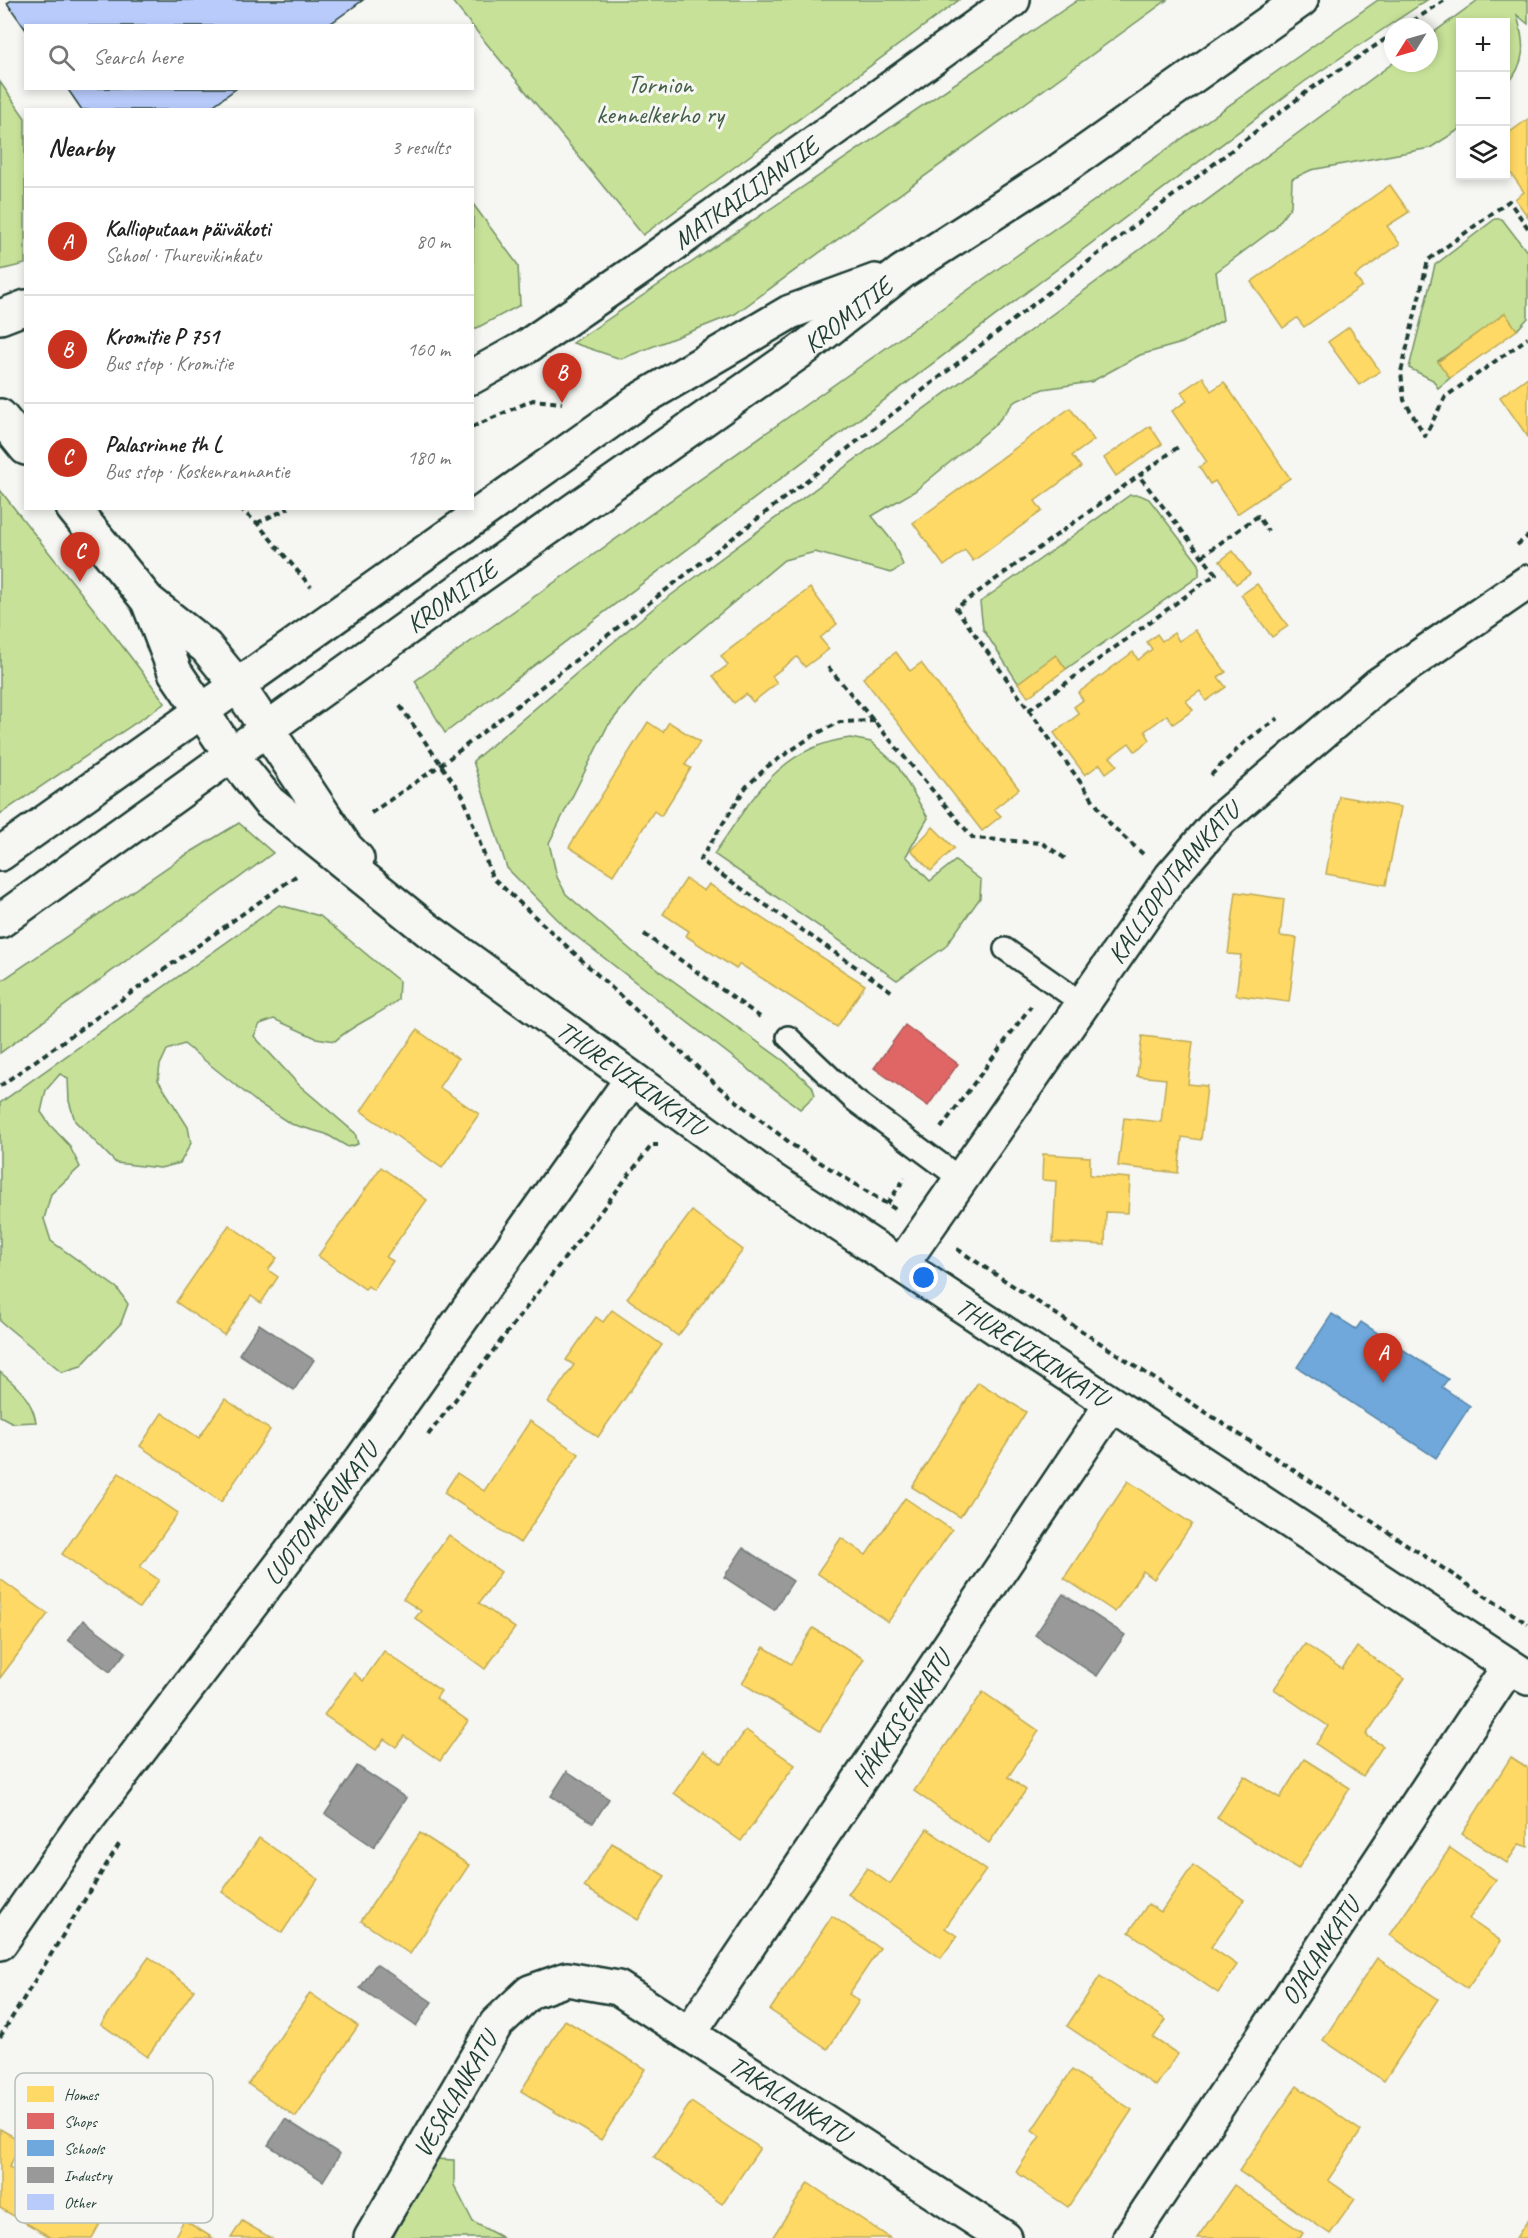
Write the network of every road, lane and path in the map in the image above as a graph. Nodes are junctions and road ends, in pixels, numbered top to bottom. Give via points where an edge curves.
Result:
1 (1013, 0) edge
2 (1301, 0) edge
3 (1445, 0) edge
4 (1418, 18) edge
5 (1384, 40) edge
6 (1528, 228) edge
7 (902, 272) junction
8 (24, 308) edge
9 (0, 317) edge
10 (1528, 338) edge
11 (474, 376) edge
12 (562, 403) dead end
13 (0, 416) edge
14 (474, 426) edge
15 (1181, 445) dead end
16 (24, 446) edge
17 (1139, 476) junction
18 (75, 510) edge
19 (241, 510) edge
20 (285, 510) edge
21 (257, 523) junction
22 (1268, 531) dead end
23 (1202, 556) junction
24 (1528, 582) edge
25 (315, 593) dead end
26 (148, 602) junction
27 (828, 667) dead end
28 (238, 686) junction
29 (1029, 710) junction
30 (202, 711) junction
31 (875, 721) junction
32 (269, 730) junction
33 (232, 756) junction
34 (371, 813) dead end
35 (0, 854) edge
36 (1066, 859) dead end
37 (296, 876) dead end
38 (1171, 877) junction
39 (0, 921) edge
40 (428, 930) junction
41 (644, 934) dead end
42 (1005, 949) dead end
43 (894, 993) dead end
44 (1083, 1004) junction
45 (788, 1038) joint
46 (631, 1080) junction
47 (0, 1086) edge
48 (720, 1088) dead end
49 (695, 1123) junction
50 (962, 1180) junction
51 (902, 1264) junction
52 (1111, 1405) junction
53 (421, 1445) dead end
54 (1518, 1672) edge
55 (128, 1832) dead end
56 (0, 1942) edge
57 (567, 1979) joint
58 (688, 2034) junction
59 (0, 2037) edge
60 (371, 2238) edge
61 (1005, 2238) edge
62 (1130, 2238) edge

1 - 11 street, MATKAILIJANTIE via 648,263 526,347
2 - 7 street, KROMITIE via 1060,170
3 - 4 path
5 - 34 path via 1309,90 442,764
6 - 10 path via 1509,201 1428,260 1401,372 1404,400 1425,436 1445,397
7 - 28 street, KROMITIE via 790,312 643,398
7 - 32 street, KROMITIE via 805,348 463,588
8 - 9 street
12 - 14 path via 533,400
13 - 16 street
15 - 17 path
17 - 23 path
17 - 29 path via 956,608
18 - 26 street
19 - 21 path
20 - 21 path
21 - 25 path
22 - 23 path via 1258,516
23 - 29 path via 1216,574
24 - 38 street, KALLIOPUTAANKATU via 1378,685 1221,819
26 - 28 street, THUREVIKINKATU via 206,647
26 - 30 street, THUREVIKINKATU via 175,672
27 - 31 path
28 - 30 street, KROMITIE
28 - 32 street, THUREVIKINKATU
29 - 38 path via 1111,825
30 - 33 street, THUREVIKINKATU
30 - 35 street, KROMITIE
31 - 36 path via 973,838 1042,843
31 - 43 path via 840,722 768,766 746,787 700,860
32 - 33 street, KROMITIE
32 - 40 street, THUREVIKINKATU via 346,848
33 - 39 street, KROMITIE
33 - 40 street, THUREVIKINKATU via 268,802
37 - 47 path
38 - 44 street, KALLIOPUTAANKATU
40 - 46 street, THUREVIKINKATU
41 - 45 path
42 - 44 lane
44 - 50 street, KALLIOPUTAANKATU
45 - 50 lane via 853,1099
46 - 49 street, THUREVIKINKATU
46 - 56 street, LUOTOMÄENKATU via 362,1459 82,1826
48 - 49 path
49 - 51 street, THUREVIKINKATU via 769,1178
49 - 53 path via 676,1147 652,1145
50 - 51 street, KALLIOPUTAANKATU
51 - 52 street, THUREVIKINKATU
52 - 54 street, THUREVIKINKATU
52 - 58 street, HÄKKISENKATU
54 - 62 street, OJALANKATU
55 - 59 path
57 - 58 street, TAKALANKATU via 618,1988
57 - 60 street, VESALANKATU via 530,1992 496,2024
58 - 61 street, TAKALANKATU

